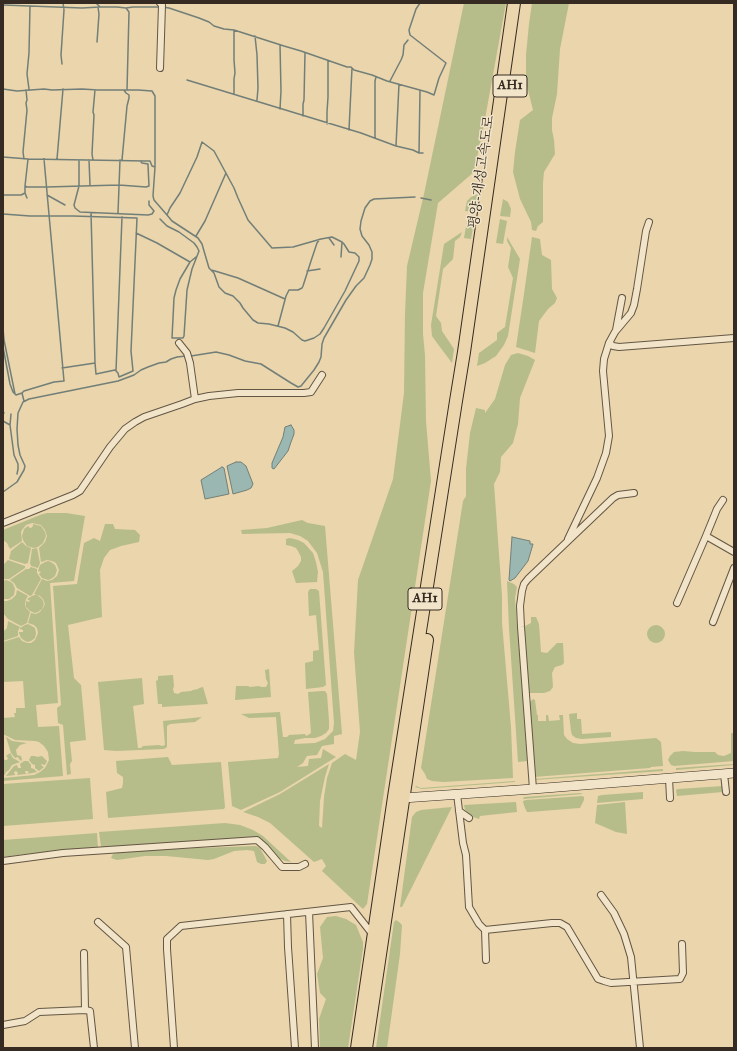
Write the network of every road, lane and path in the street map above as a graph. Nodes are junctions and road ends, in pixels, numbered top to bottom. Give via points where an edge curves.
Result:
1 (160, 3) edge
2 (514, 3) edge
3 (522, 3) edge
4 (160, 68) dead end
5 (649, 222) dead end
6 (476, 298) junction
7 (622, 298) dead end
8 (615, 332) junction
9 (734, 338) edge
10 (179, 343) dead end
11 (609, 343) junction
12 (322, 375) dead end
13 (195, 399) junction
14 (634, 493) dead end
15 (723, 500) dead end
16 (3, 523) edge
17 (706, 536) junction
18 (566, 543) junction
19 (734, 552) edge
20 (734, 568) edge
21 (677, 603) dead end
22 (713, 622) dead end
23 (734, 773) edge
24 (724, 774) junction
25 (669, 778) junction
26 (533, 789) junction
27 (726, 792) dead end
28 (457, 794) junction
29 (398, 797) junction
30 (670, 798) dead end
31 (459, 811) junction
32 (469, 818) dead end
33 (3, 861) edge
34 (305, 864) dead end
35 (601, 895) dead end
36 (309, 912) junction
37 (287, 914) junction
38 (98, 922) dead end
39 (485, 930) junction
40 (378, 936) junction
41 (682, 944) dead end
42 (84, 953) dead end
43 (486, 960) dead end
44 (633, 981) junction
45 (85, 1010) junction
46 (3, 1025) edge
47 (94, 1048) edge
48 (135, 1048) edge
49 (174, 1048) edge
50 (295, 1048) edge
51 (316, 1048) edge
52 (357, 1048) edge
53 (366, 1048) edge
54 (640, 1048) edge

1 - 4 street
2 - 6 highway, 평양-개성고속도로 / AH1
3 - 6 highway, 평양-개성고속도로 / AH1
5 - 8 street via 634,305 631,313
6 - 29 highway, AH1 via 470,362
7 - 8 street
8 - 11 street
9 - 11 street via 619,347
10 - 13 street via 190,363
11 - 18 street via 603,365 609,436 606,454
12 - 13 street via 311,392 238,394
13 - 16 street via 144,416 125,429 80,491
14 - 18 street via 613,498
15 - 17 street
17 - 19 street
17 - 21 street
18 - 26 street via 528,579 522,591 520,627
20 - 22 street
23 - 24 main road
24 - 25 main road
24 - 27 street
25 - 26 main road
25 - 30 street
26 - 28 main road
28 - 29 main road
28 - 31 street
29 - 40 highway
31 - 32 street
31 - 39 street via 466,855 469,907
33 - 34 street via 63,853 257,840 282,867 299,867
35 - 44 street via 614,913 624,934 631,957
36 - 37 street
36 - 40 street via 351,906
36 - 51 street
37 - 49 street via 180,926 167,939
37 - 50 street
38 - 48 street via 126,947
39 - 43 street
39 - 44 street via 560,923 567,927 598,979 611,983
40 - 52 highway
40 - 53 highway
41 - 44 street via 683,973 680,979
42 - 45 street
44 - 54 street
45 - 46 street via 39,1012 25,1021
45 - 47 street via 90,1011

